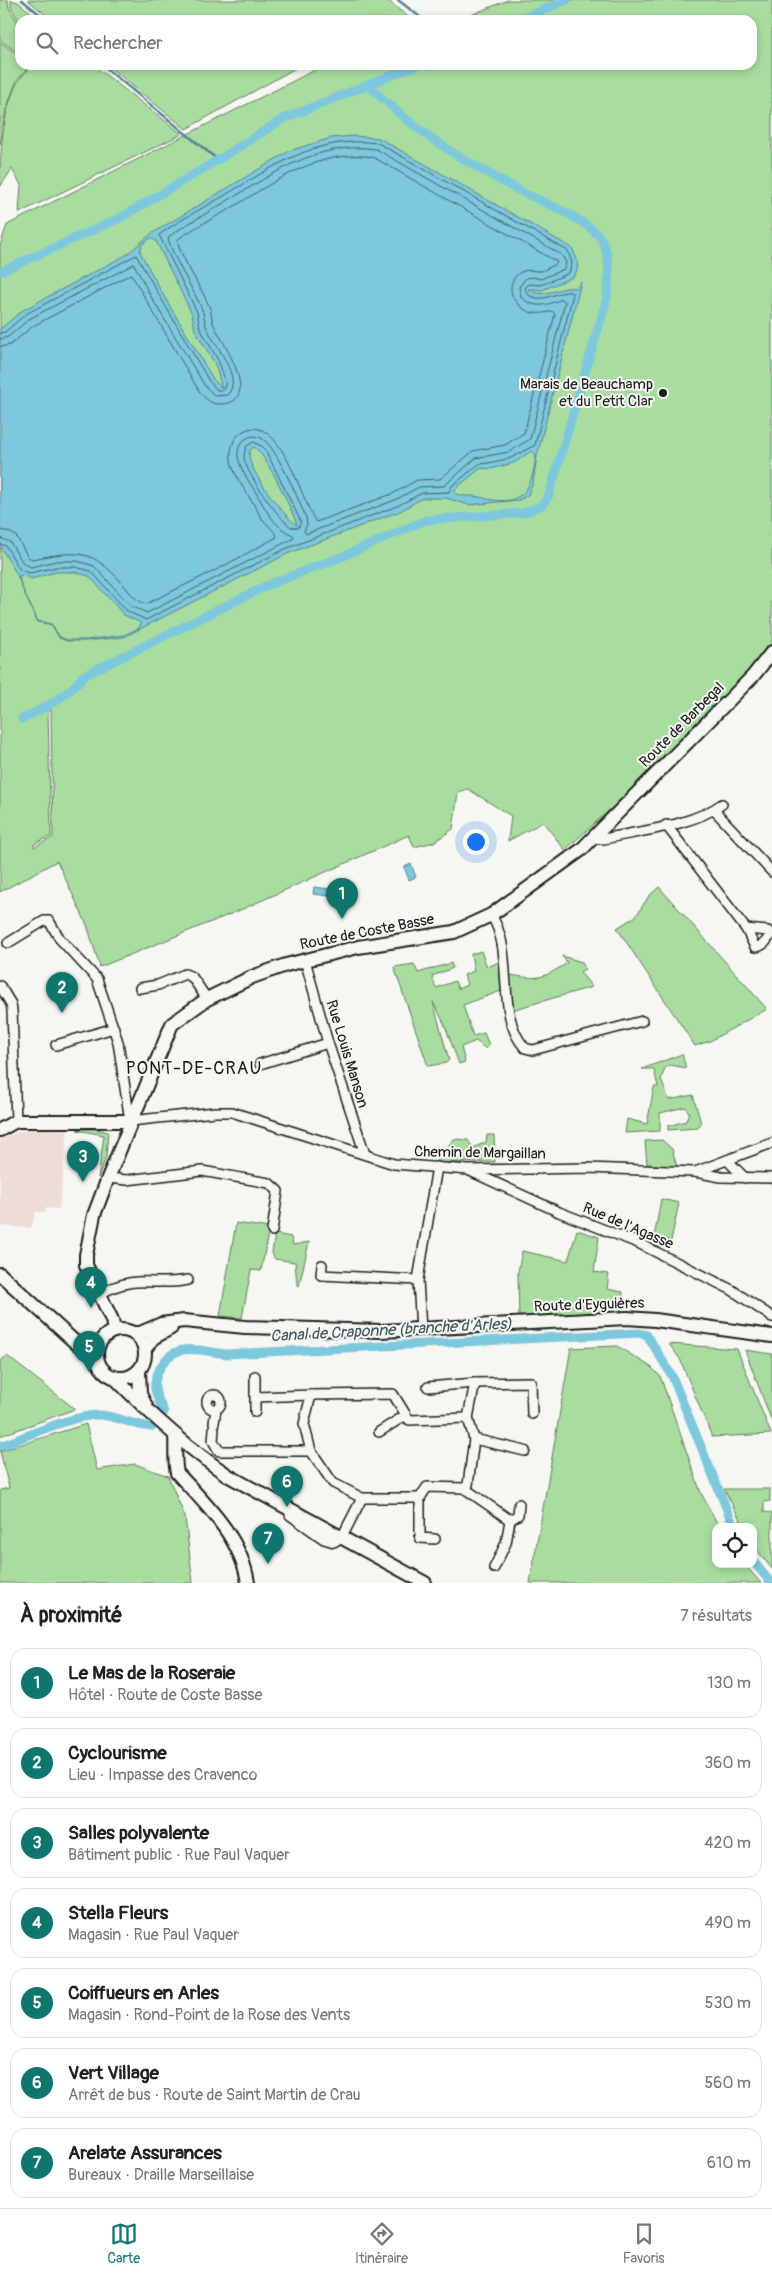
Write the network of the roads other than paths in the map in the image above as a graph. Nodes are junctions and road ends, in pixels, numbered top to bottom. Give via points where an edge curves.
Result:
1 (772, 652) edge
2 (722, 804) dead end
3 (714, 810) junction
4 (612, 818) joint
5 (666, 825) junction
6 (593, 838) junction
7 (772, 872) edge
8 (491, 915) junction
9 (746, 929) dead end
10 (8, 943) dead end
11 (305, 960) junction
12 (0, 986) edge
13 (140, 988) dead end
14 (207, 999) junction
15 (642, 1021) dead end
16 (114, 1028) junction
17 (328, 1043) junction
18 (56, 1045) dead end
19 (260, 1064) dead end
20 (16, 1121) junction
21 (109, 1121) junction
22 (130, 1121) junction
23 (0, 1130) edge
24 (772, 1143) edge
25 (120, 1147) junction
26 (365, 1154) junction
27 (727, 1160) junction
28 (436, 1167) junction
29 (468, 1170) junction
30 (695, 1172) junction
31 (108, 1178) junction
32 (744, 1178) junction
33 (772, 1178) edge
34 (272, 1231) dead end
35 (322, 1265) dead end
36 (0, 1274) edge
37 (188, 1280) dead end
38 (418, 1280) junction
39 (100, 1294) junction
40 (772, 1317) edge
41 (196, 1323) junction
42 (62, 1330) junction
43 (421, 1330) junction
44 (114, 1331) junction
45 (133, 1333) junction
46 (772, 1336) edge
47 (103, 1339) junction
48 (144, 1349) junction
49 (97, 1357) junction
50 (139, 1371) junction
51 (255, 1376) dead end
52 (114, 1377) junction
53 (475, 1383) junction
54 (428, 1386) dead end
55 (311, 1395) junction
56 (256, 1396) junction
57 (216, 1409) dead end
58 (150, 1412) junction
59 (255, 1412) dead end
60 (532, 1414) dead end
61 (406, 1415) junction
62 (468, 1418) junction
63 (379, 1432) dead end
64 (175, 1435) junction
65 (474, 1439) junction
66 (525, 1450) dead end
67 (311, 1451) junction
68 (464, 1488) junction
69 (362, 1498) junction
70 (420, 1498) junction
71 (519, 1504) dead end
72 (510, 1520) junction
73 (342, 1537) junction
74 (435, 1539) dead end
75 (494, 1568) dead end
76 (248, 1583) edge
77 (425, 1583) edge

1 - 4 main road, Route de Barbegal via 753,676
2 - 3 street
3 - 5 street
3 - 7 street
4 - 6 main road, Route de Coste Basse
5 - 6 street via 604,839
5 - 9 street
6 - 8 main road, Route de Coste Basse via 571,858
8 - 11 main road, Route de Coste Basse via 454,932
8 - 15 street via 503,944 506,999 519,1042 525,1048 533,1050
10 - 16 street via 49,921 60,939 97,979
11 - 14 main road, Route de Coste Basse via 252,977
11 - 17 street, Rue Louis Manson
12 - 20 street via 12,1010
13 - 14 street via 185,974 192,977
14 - 22 main road, Route de Coste Basse via 172,1024
16 - 18 street
16 - 22 street
17 - 19 street
17 - 26 street, Rue Louis Manson
20 - 21 main road
20 - 23 main road
21 - 22 main road
21 - 25 main road via 118,1131
22 - 25 main road, Route de Coste Basse
22 - 26 street, Chemin de Margaillan via 232,1112
24 - 27 street, Chemin de Margaillan
25 - 31 main road, Route de Coste Basse
26 - 28 street, Chemin de Margaillan via 394,1164
27 - 30 street, Chemin de Margaillan
27 - 32 street
28 - 29 street, Chemin de Margaillan
28 - 38 street
29 - 30 street, Chemin de Margaillan via 587,1168
29 - 40 street, Rue de l'Agasse via 559,1212 638,1243 732,1290
30 - 32 street
31 - 34 street via 127,1180 202,1171 269,1182 278,1191
31 - 39 main road, Route de Coste Basse via 94,1215 86,1255 86,1265
32 - 33 street
35 - 38 street via 321,1275
36 - 42 main road
37 - 39 street via 130,1282
38 - 43 street
39 - 44 main road, Route de Coste Basse
41 - 43 main road, Route d'Eyguières via 381,1332
41 - 45 main road, Route d'Eyguières via 171,1322
41 - 48 main road, Route d'Eyguières via 164,1330
42 - 47 main road via 78,1337
42 - 49 main road
43 - 46 main road, Route d'Eyguières via 627,1318
44 - 45 main road
44 - 47 main road
45 - 48 main road
47 - 49 main road
48 - 50 main road
49 - 52 main road via 102,1370
50 - 52 main road via 127,1377
50 - 58 main road via 140,1394
51 - 56 street
52 - 58 main road
53 - 54 street
53 - 60 street via 531,1382
53 - 62 street
55 - 56 street
55 - 61 street via 393,1394
55 - 67 street via 304,1424
56 - 59 street
57 - 67 street via 213,1441 219,1450
58 - 64 main road
61 - 62 street via 409,1420
61 - 63 street
62 - 65 street
64 - 73 main road via 201,1458
64 - 76 main road via 177,1454 174,1464 177,1473 223,1526 244,1566
65 - 66 street
65 - 68 street via 468,1485
67 - 69 street via 333,1483
68 - 70 street via 427,1488
68 - 72 street
69 - 70 street
69 - 73 street
70 - 74 street via 420,1538
71 - 72 street via 518,1515
72 - 75 street via 506,1543
73 - 77 main road

